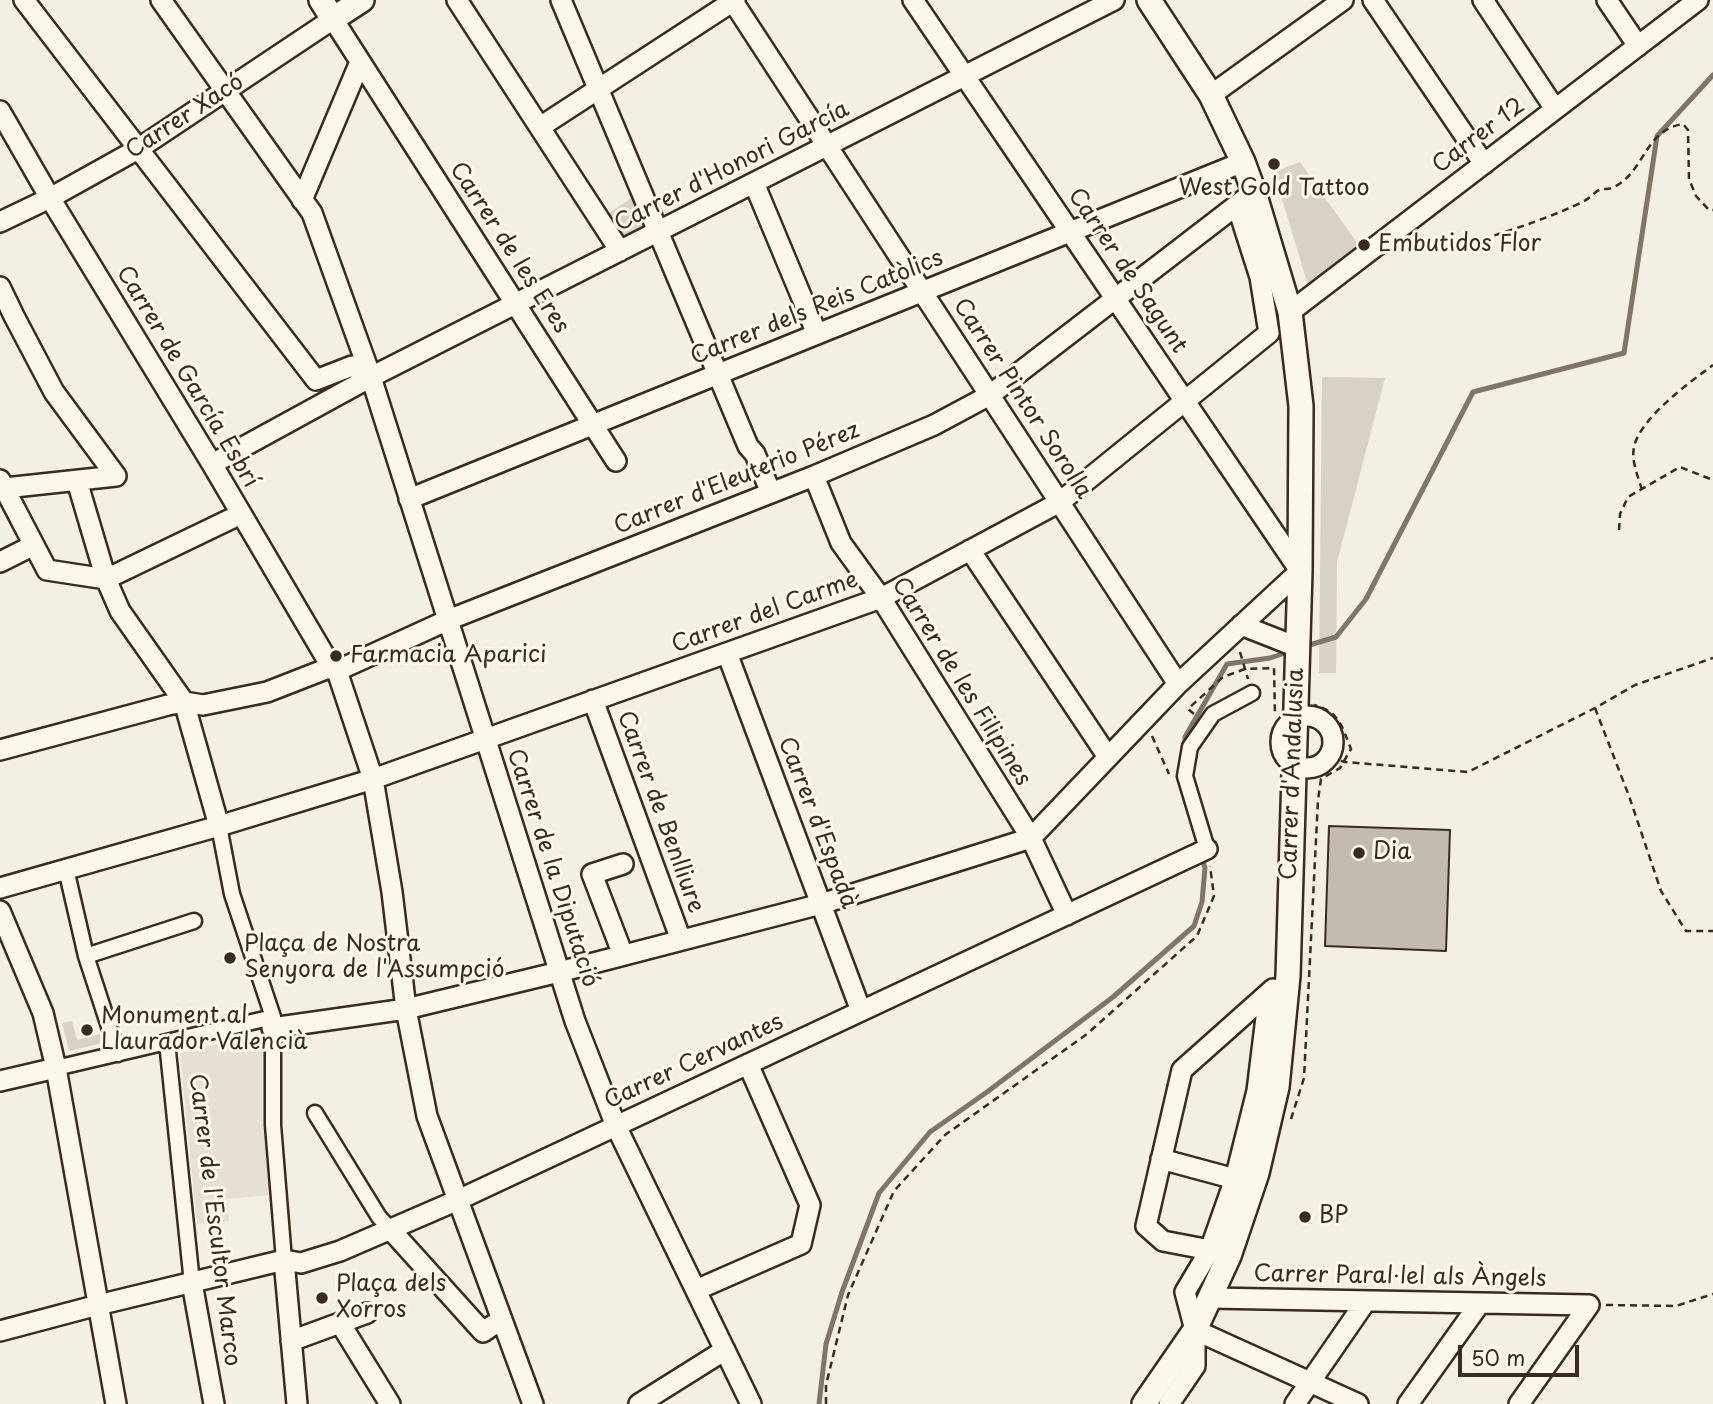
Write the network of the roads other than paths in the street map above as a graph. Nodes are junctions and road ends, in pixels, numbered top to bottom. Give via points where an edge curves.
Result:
1 (24, 0) edge
2 (161, 0) edge
3 (362, 0) edge
4 (457, 0) edge
5 (561, 0) edge
6 (733, 0) edge
7 (913, 0) edge
8 (1114, 0) edge
9 (1149, 0) edge
10 (1343, 0) edge
11 (1373, 0) edge
12 (1483, 0) edge
13 (1607, 0) edge
14 (1698, 0) edge
15 (327, 10) edge
16 (1638, 46) junction
17 (360, 62) junction
18 (965, 76) junction
19 (598, 89) junction
20 (225, 91) junction
21 (1211, 95) junction
22 (1555, 109) junction
23 (0, 111) edge
24 (540, 127) junction
25 (827, 146) junction
26 (138, 149) junction
27 (1243, 162) junction
28 (1484, 164) junction
29 (754, 183) junction
30 (50, 198) junction
31 (1246, 198) junction
32 (302, 200) junction
33 (0, 222) edge
34 (658, 232) junction
35 (1070, 232) junction
36 (620, 251) junction
37 (0, 287) edge
38 (922, 292) junction
39 (1115, 299) junction
40 (515, 304) junction
41 (1290, 312) junction
42 (817, 334) junction
43 (717, 375) junction
44 (371, 377) junction
45 (990, 395) junction
46 (1185, 401) junction
47 (593, 425) junction
48 (616, 461) dead end
49 (212, 464) junction
50 (814, 476) junction
51 (77, 481) junction
52 (2, 484) edge
53 (771, 493) junction
54 (410, 499) junction
55 (1060, 502) junction
56 (241, 514) junction
57 (34, 545) junction
58 (970, 550) junction
59 (0, 562) edge
60 (1300, 571) junction
61 (106, 579) junction
62 (881, 598) junction
63 (448, 620) junction
64 (1241, 625) junction
65 (1297, 647) junction
66 (727, 653) junction
67 (334, 668) junction
68 (1178, 684) junction
69 (1252, 693) road end
70 (593, 700) junction
71 (184, 702) junction
72 (1295, 715) junction
73 (485, 739) junction
74 (0, 750) edge
75 (1108, 757) junction
76 (1293, 765) junction
77 (373, 779) junction
78 (219, 826) junction
79 (1031, 838) junction
80 (1207, 849) joint
81 (623, 864) dead end
82 (66, 869) junction
83 (0, 888) edge
84 (821, 904) junction
85 (0, 911) edge
86 (1067, 915) junction
87 (194, 921) dead end
88 (681, 940) junction
89 (622, 955) junction
90 (86, 956) junction
91 (559, 972) junction
92 (1287, 976) junction
93 (1269, 993) junction
94 (406, 1009) junction
95 (861, 1011) junction
96 (272, 1023) junction
97 (167, 1042) junction
98 (118, 1054) junction
99 (748, 1064) junction
100 (56, 1068) junction
101 (0, 1081) edge
102 (315, 1113) dead end
103 (616, 1126) junction
104 (1161, 1159) junction
105 (1235, 1179) junction
106 (458, 1200) junction
107 (390, 1229) junction
108 (1210, 1250) junction
109 (284, 1260) junction
110 (192, 1283) junction
111 (696, 1290) junction
112 (1211, 1298) junction
113 (1366, 1301) junction
114 (1480, 1303) junction
115 (98, 1305) junction
116 (367, 1313) dead end
117 (502, 1319) junction
118 (340, 1323) junction
119 (1195, 1330) junction
120 (0, 1331) edge
121 (292, 1348) junction
122 (725, 1350) junction
123 (1310, 1382) junction
124 (298, 1403) edge
125 (116, 1404) edge
126 (214, 1404) edge
127 (390, 1404) edge
128 (533, 1404) edge
129 (639, 1404) edge
130 (751, 1404) edge
131 (1144, 1404) edge
132 (1169, 1404) edge
133 (1295, 1404) edge
134 (1358, 1404) edge
135 (1408, 1404) edge
136 (1519, 1404) edge

1 - 26 street
2 - 20 street, Carrer de la Diputació
3 - 15 street, Carrer Xacó
4 - 24 street
5 - 19 street
6 - 19 street
6 - 25 street, Carrer Pintor Sorolla
7 - 18 street, Carrer de Sagunt
8 - 18 street, Carrer d'Honori García
9 - 21 street, Carrer d'Andalusia
10 - 21 street
11 - 28 street
12 - 22 street
13 - 16 street
14 - 16 street, Carrer 12
15 - 17 street, Carrer de les Eres
15 - 20 street, Carrer Xacó
16 - 22 street, Carrer 12
17 - 32 street
17 - 40 street, Carrer de les Eres
18 - 25 street, Carrer d'Honori García
18 - 35 street, Carrer de Sagunt
19 - 24 street
19 - 34 street
20 - 26 street, Carrer Xacó
20 - 32 street, Carrer de la Diputació
21 - 27 street, Carrer d'Andalusia
22 - 28 street, Carrer 12
23 - 30 street, Carrer de García Esbrí
24 - 36 street
25 - 29 street, Carrer d'Honori García
25 - 38 street, Carrer Pintor Sorolla
26 - 30 street, Carrer Xacó
26 - 44 street via 316,380 352,366
27 - 31 street, Carrer d'Andalusia
27 - 35 street, Carrer dels Reis Catòlics
28 - 41 street, Carrer 12
29 - 34 street, Carrer d'Honori García
29 - 42 street
30 - 33 street, Carrer Xacó
30 - 49 street, Carrer de García Esbrí
31 - 39 street, Carrer d'Eleuterio Pérez
31 - 41 street, Carrer d'Andalusia
31 - 46 street, Carrer del Carme via 1269,333
32 - 44 street, Carrer de la Diputació via 312,213
34 - 36 street, Carrer d'Honori García
34 - 43 street
35 - 38 street, Carrer dels Reis Catòlics
35 - 39 street, Carrer de Sagunt
36 - 40 street, Carrer d'Honori García
37 - 51 street via 54,392 116,476
38 - 42 street, Carrer dels Reis Catòlics
38 - 45 street, Carrer Pintor Sorolla
39 - 45 street, Carrer d'Eleuterio Pérez
39 - 46 street, Carrer de Sagunt
40 - 44 street, Carrer d'Honori García
40 - 47 street, Carrer de les Eres
41 - 60 street, Carrer d'Andalusia via 1301,406
42 - 43 street, Carrer dels Reis Catòlics
43 - 47 street, Carrer dels Reis Catòlics
43 - 53 street
44 - 49 street, Carrer d'Honori García
44 - 54 street, Carrer de la Diputació
45 - 50 street, Carrer d'Eleuterio Pérez via 934,425
45 - 55 street, Carrer Pintor Sorolla
46 - 55 street, Carrer del Carme
46 - 60 street, Carrer de Sagunt
47 - 48 street, Carrer de les Eres
47 - 54 street, Carrer dels Reis Catòlics
49 - 56 street, Carrer de García Esbrí
50 - 53 street, Carrer d'Eleuterio Pérez
50 - 62 street, Carrer de les Filipines via 841,542
51 - 52 street
51 - 61 street
52 - 57 street
53 - 63 street, Carrer d'Eleuterio Pérez
54 - 63 street, Carrer de la Diputació
55 - 58 street, Carrer del Carme
55 - 68 street, Carrer Pintor Sorolla
56 - 61 street
56 - 67 street, Carrer de García Esbrí
57 - 59 street
57 - 61 street via 47,570
58 - 62 street, Carrer del Carme
58 - 75 street
60 - 64 street
60 - 65 street, Carrer d'Andalusia
61 - 71 street via 120,611
62 - 66 street, Carrer del Carme
62 - 79 street, Carrer de les Filipines
63 - 67 street, Carrer d'Eleuterio Pérez
63 - 73 street, Carrer de la Diputació
64 - 65 street
64 - 68 street
65 - 72 street, Carrer d'Andalusia
66 - 70 street, Carrer del Carme
66 - 84 street, Carrer d'Espadà
67 - 71 street, Carrer d'Eleuterio Pérez via 267,692 203,705
67 - 77 street, Carrer de García Esbrí
68 - 75 street
69 - 80 street via 1213,714 1190,747 1185,776
70 - 73 street, Carrer del Carme
70 - 88 street, Carrer de Benlliure
71 - 74 street, Carrer d'Eleuterio Pérez
71 - 78 street
72 - 76 street, Carrer d'Andalusia
72 - 76 street via 1314,717 1328,725 1334,748 1318,767
73 - 77 street, Carrer del Carme
73 - 91 street, Carrer de la Diputació
75 - 79 street
76 - 92 street, Carrer d'Andalusia
77 - 78 street, Carrer del Carme
77 - 94 street, Carrer de García Esbrí
78 - 82 street, Carrer del Carme
78 - 96 street via 232,894
79 - 84 street
79 - 86 street, Carrer de les Filipines
80 - 86 street, Carrer Cervantes
81 - 89 street via 592,874
82 - 83 street, Carrer del Carme
82 - 90 street
84 - 88 street
84 - 95 street, Carrer d'Espadà
85 - 100 street via 43,1013
86 - 95 street, Carrer Cervantes
87 - 90 street
88 - 89 street
89 - 91 street
90 - 98 street
91 - 94 street
91 - 103 street, Carrer de la Diputació
92 - 93 street
92 - 112 street, Carrer d'Andalusia via 1277,1087 1260,1161
93 - 104 street via 1182,1070
93 - 105 street, Carrer d'Andalusia via 1257,1091
94 - 96 street
94 - 106 street, Carrer de García Esbrí via 427,1116
95 - 99 street, Carrer Cervantes
96 - 97 street via 242,1019
96 - 109 street via 273,1125
97 - 98 street
97 - 110 street, Carrer de l'Escultor Marco
98 - 100 street
99 - 103 street, Carrer Cervantes
99 - 111 street via 810,1205 801,1244
100 - 101 street
100 - 115 street
102 - 107 street
103 - 106 street, Carrer Cervantes
103 - 111 street, Carrer de la Diputació
104 - 105 street
104 - 108 street via 1146,1226 1163,1241
105 - 108 street, Carrer d'Andalusia
106 - 107 street, Carrer Cervantes
106 - 117 street, Carrer de García Esbrí
107 - 109 street, Carrer Cervantes via 301,1263
107 - 117 street via 482,1332
108 - 119 street, Carrer d'Andalusia via 1185,1292
109 - 110 street
109 - 121 street
110 - 115 street
110 - 126 street, Carrer de l'Escultor Marco
111 - 122 street, Carrer de la Diputació
112 - 113 street, Carrer Paral·lel als Àngels
112 - 119 street, Carrer d'Andalusia
113 - 114 street, Carrer Paral·lel als Àngels
113 - 123 street
114 - 135 street
114 - 136 street, Carrer Paral·lel als Àngels via 1589,1305
115 - 120 street
115 - 125 street
116 - 118 street
117 - 128 street, Carrer de García Esbrí
118 - 121 street
118 - 127 street
119 - 123 street
119 - 131 street, Carrer d'Andalusia
119 - 132 street, Carrer d'Andalusia via 1195,1366
121 - 124 street
122 - 129 street
122 - 130 street, Carrer de la Diputació
123 - 133 street
123 - 134 street

